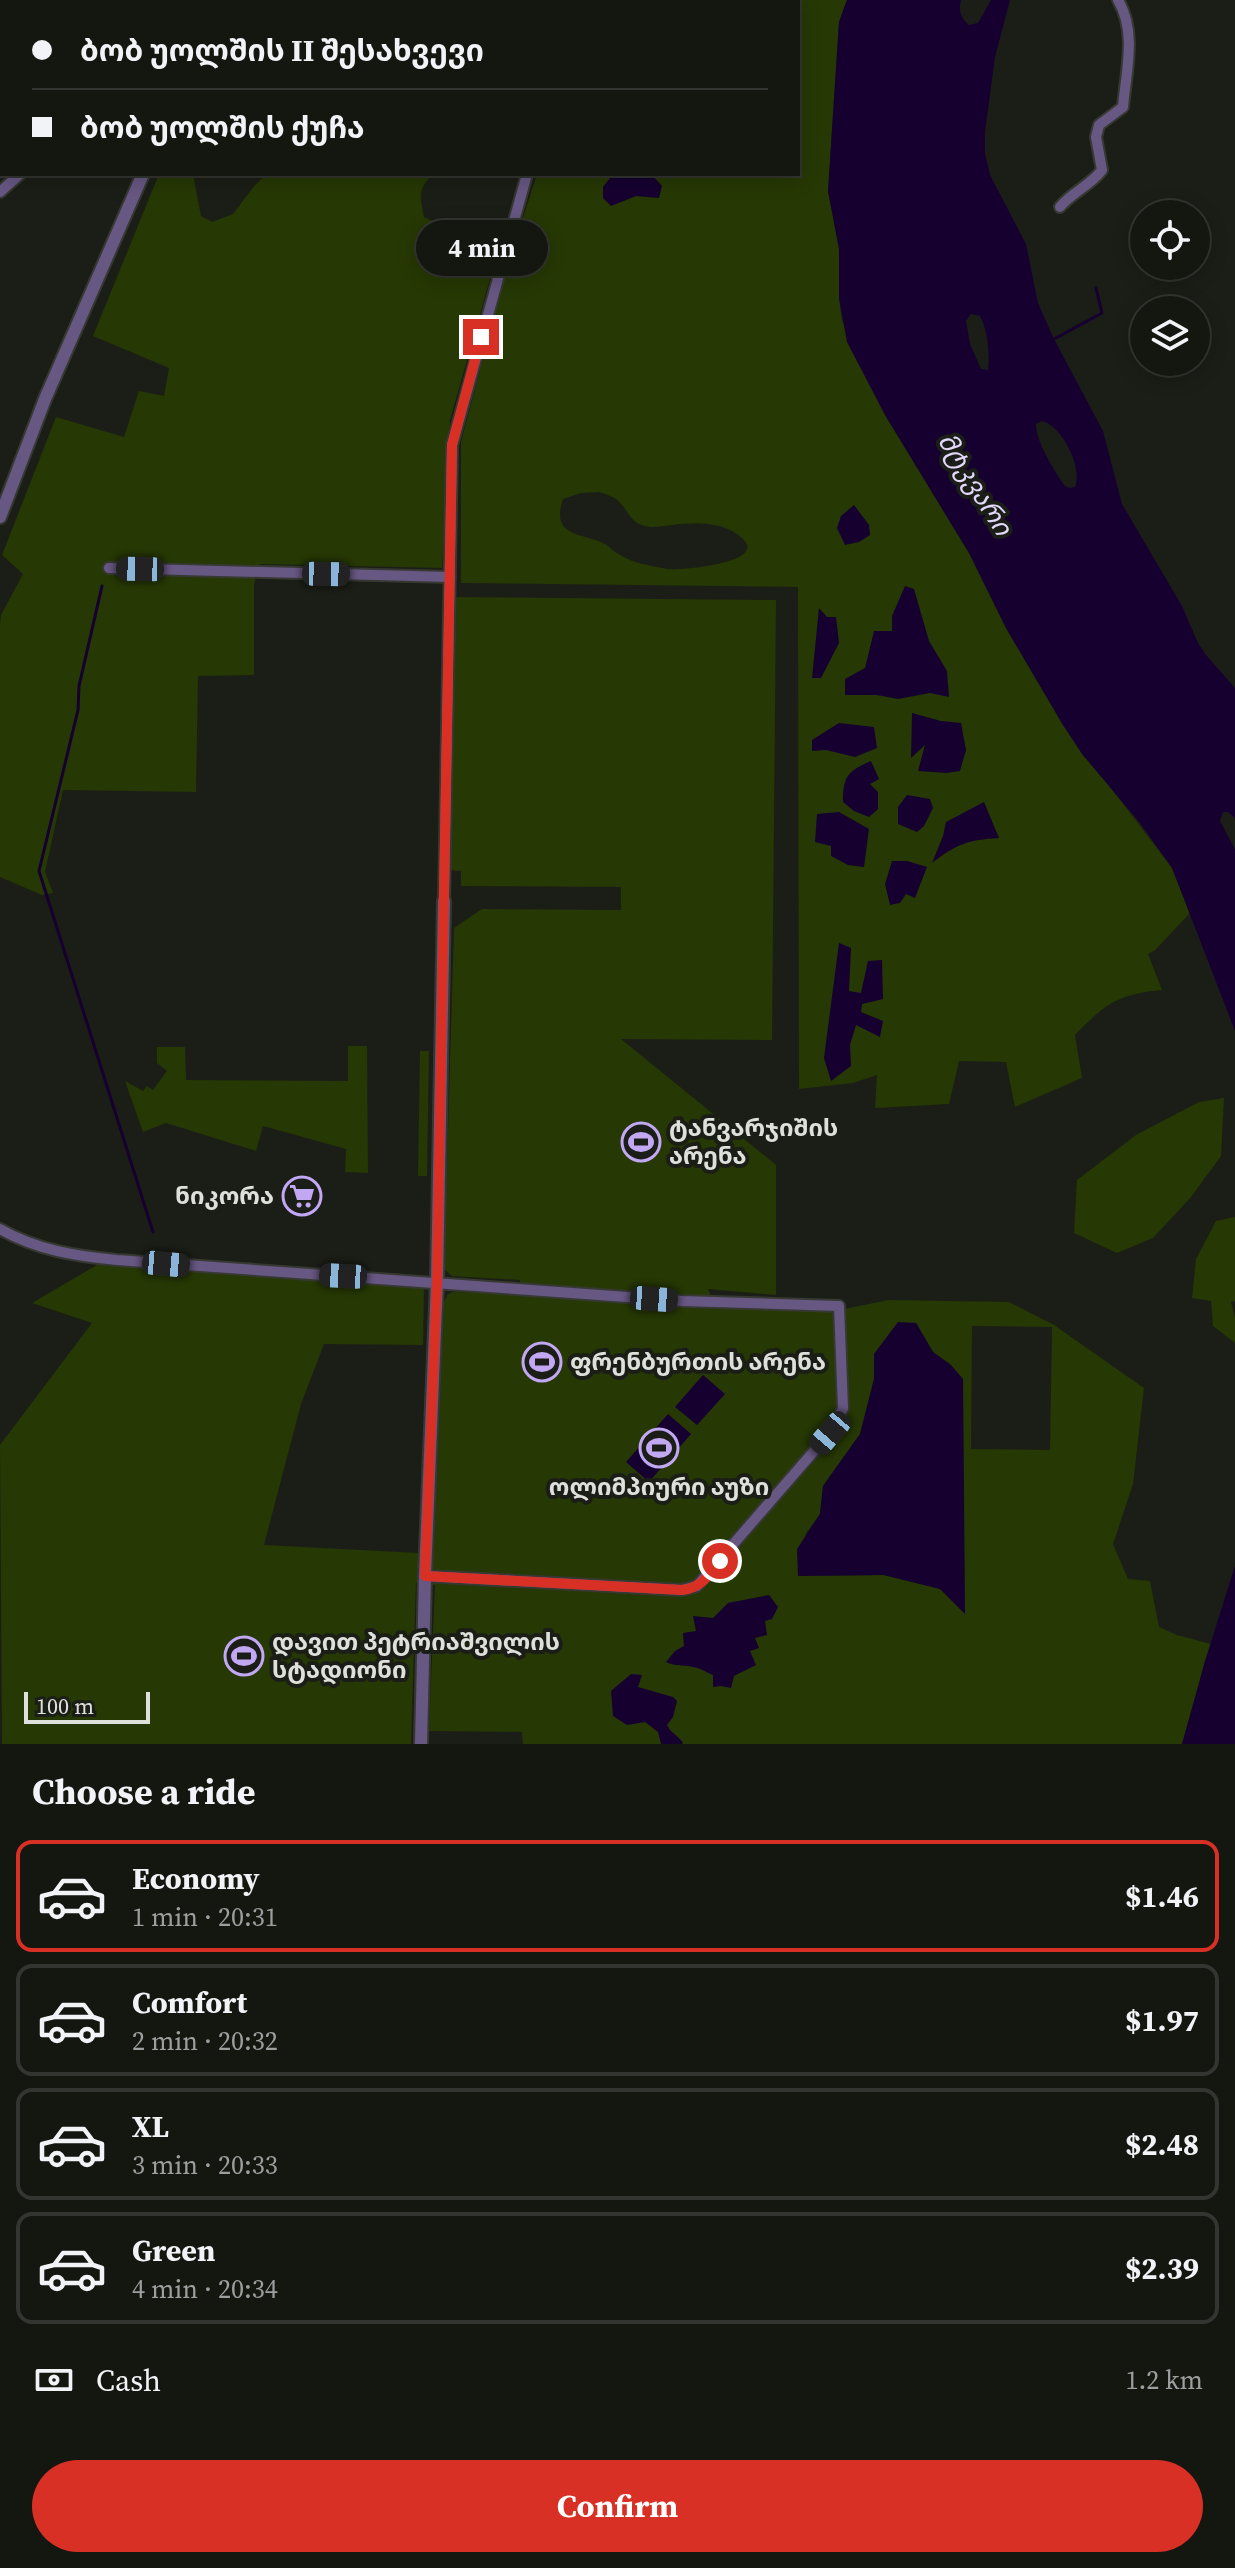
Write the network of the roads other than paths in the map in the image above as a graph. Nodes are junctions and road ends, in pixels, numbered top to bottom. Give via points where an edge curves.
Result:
1 (1118, 0) edge
2 (13, 176) edge
3 (142, 176) edge
4 (526, 176) edge
5 (0, 192) edge
6 (1060, 207) dead end
7 (0, 517) edge
8 (109, 568) dead end
9 (450, 577) junction
10 (444, 901) joint
11 (0, 1229) edge
12 (437, 1282) junction
13 (425, 1576) junction
14 (421, 1744) edge

1 - 6 street via 1130,33 1123,107 1099,125 1102,170
2 - 5 street
3 - 7 street
4 - 9 street via 452,445
8 - 9 street
9 - 10 street
10 - 12 street
11 - 12 street via 69,1255
12 - 13 street
12 - 13 street via 682,1301 839,1306 843,1408 830,1433 702,1583 692,1588
13 - 14 street

